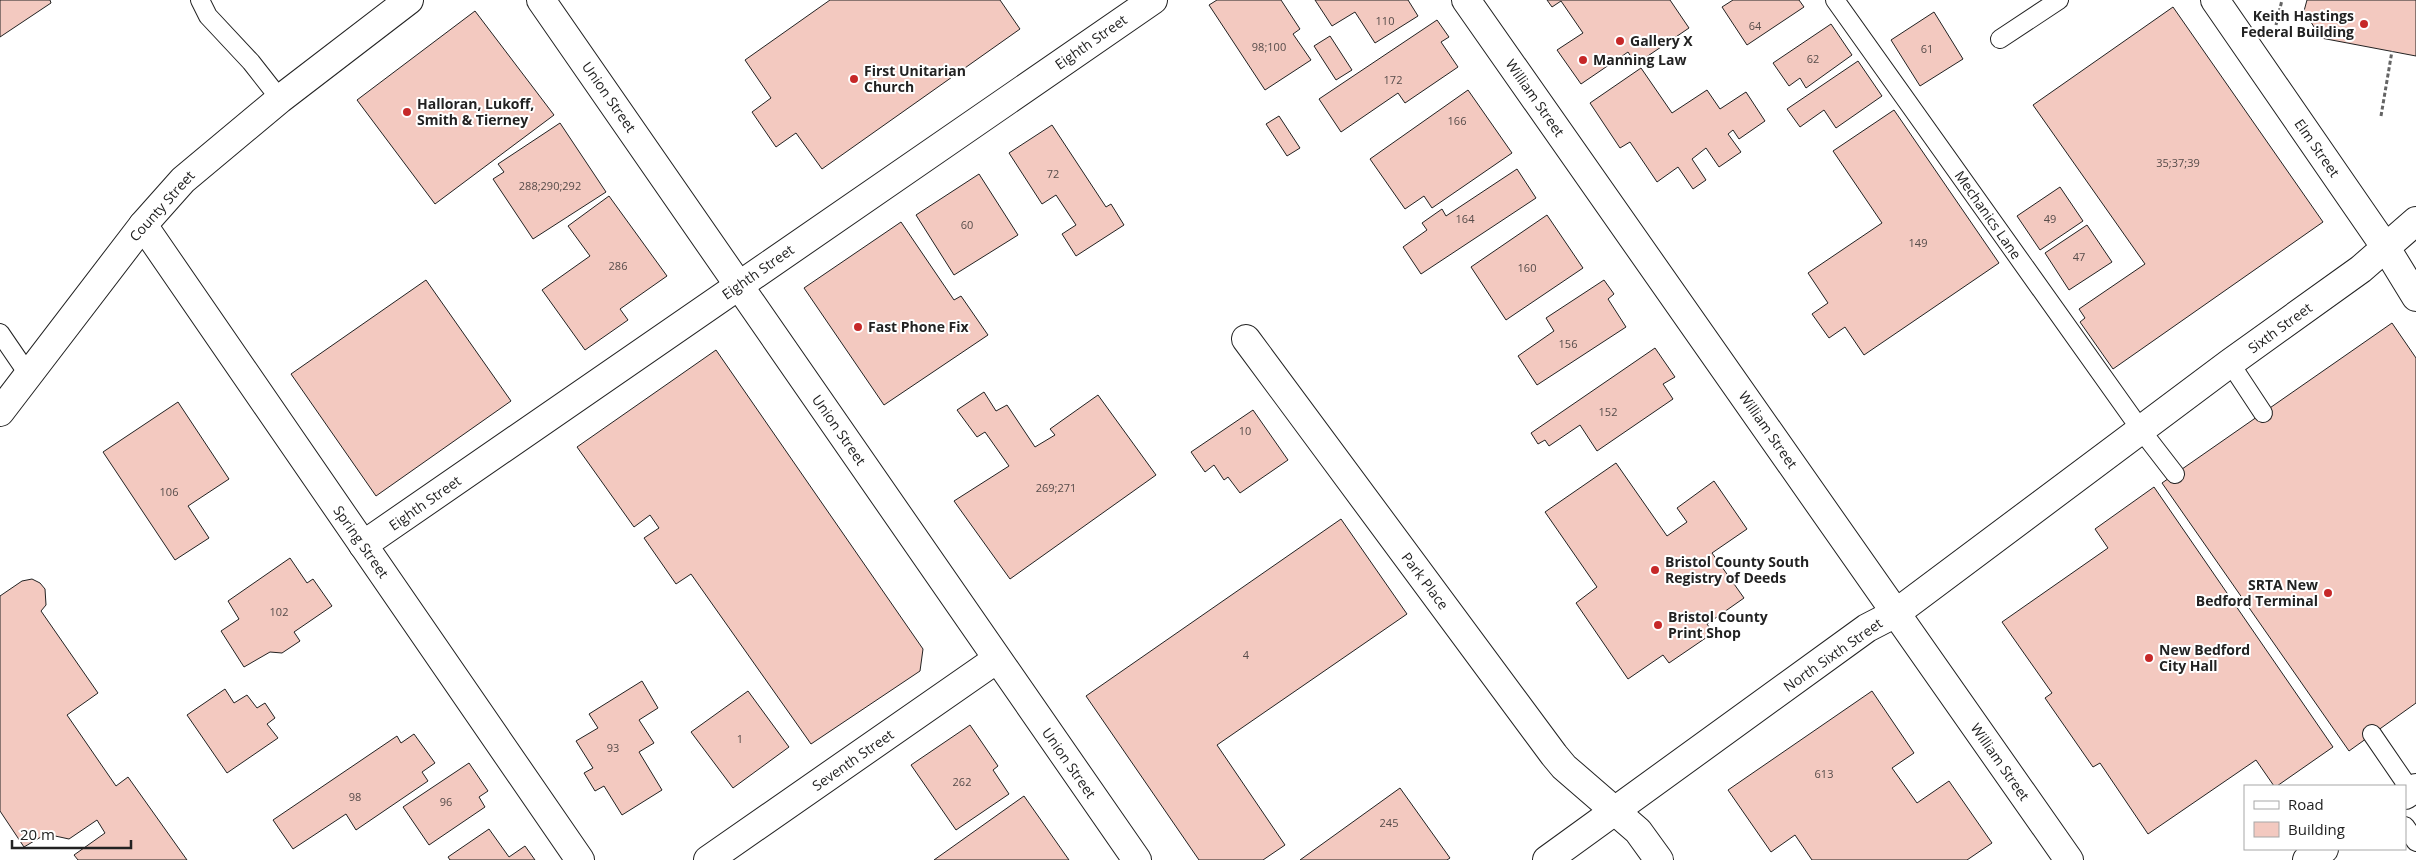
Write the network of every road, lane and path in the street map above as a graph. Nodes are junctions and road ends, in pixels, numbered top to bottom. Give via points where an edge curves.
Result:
1 (200, 0) edge
2 (409, 0) edge
3 (542, 0) edge
4 (1153, 0) edge
5 (1466, 0) edge
6 (1835, 0) edge
7 (2059, 0) edge
8 (2214, 0) edge
9 (2282, 0) edge
10 (2274, 32) dead end
11 (2000, 39) dead end
12 (2392, 51) dead end
13 (280, 99) junction
14 (2381, 116) dead end
15 (2416, 221) edge
16 (143, 225) junction
17 (2386, 248) junction
18 (739, 285) junction
19 (2416, 297) edge
20 (0, 333) edge
21 (1246, 339) dead end
22 (2230, 363) junction
23 (28, 374) junction
24 (0, 412) edge
25 (2263, 413) dead end
26 (2141, 430) junction
27 (2175, 474) dead end
28 (363, 545) junction
29 (1896, 613) junction
30 (997, 659) junction
31 (2372, 734) dead end
32 (2411, 791) edge
33 (1616, 810) junction
34 (2406, 827) edge
35 (2416, 842) edge
36 (2322, 850) edge
37 (580, 860) edge
38 (708, 860) edge
39 (1136, 860) edge
40 (1547, 860) edge
41 (1659, 860) edge
42 (2069, 860) edge
43 (2307, 860) edge

1 - 13 lane via 208,16
2 - 13 street, County Street
3 - 18 street, Union Street
4 - 18 street, Eighth Street
5 - 29 street, William Street
6 - 26 lane, Mechanics Lane
7 - 11 lane
8 - 17 street, Elm Street
9 - 10 path
12 - 14 path
13 - 16 street, County Street via 183,180
15 - 17 street, Sixth Street
16 - 23 street, County Street
16 - 28 street, Spring Street
17 - 19 street, Elm Street
17 - 22 street, Sixth Street via 2361,270
18 - 28 street, Eighth Street
18 - 30 street, Union Street
20 - 23 lane
21 - 33 street, Park Place via 1554,755
22 - 25 lane
22 - 26 street, Sixth Street
23 - 24 street, County Street
26 - 27 lane, Mechanics Lane
26 - 29 street, North Sixth Street
28 - 37 street, Spring Street
29 - 33 street, North Sixth Street via 1867,628
29 - 42 street, William Street
30 - 38 street, Seventh Street
30 - 39 street, Union Street
31 - 32 lane
33 - 40 street, North Sixth Street
33 - 41 street, Park Place via 1638,831
34 - 35 lane
36 - 43 street

